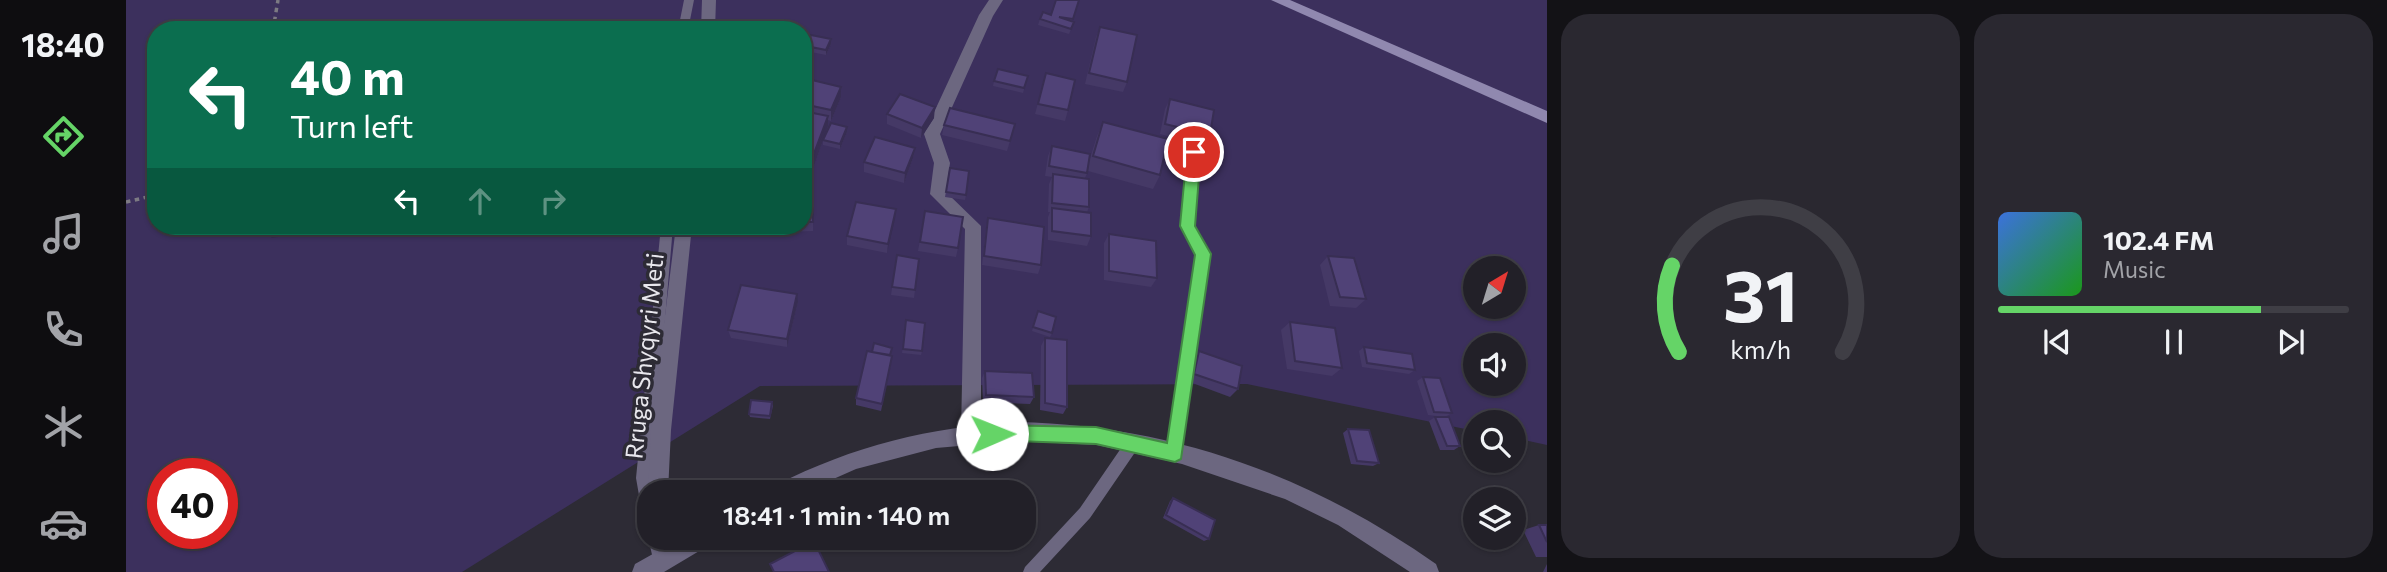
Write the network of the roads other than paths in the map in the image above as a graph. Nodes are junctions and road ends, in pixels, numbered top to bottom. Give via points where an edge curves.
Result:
1 (689, 0) edge
2 (709, 0) edge
3 (996, 0) edge
4 (1278, 0) edge
5 (685, 21) edge
6 (708, 21) edge
7 (1547, 117) edge
8 (1194, 152) dead end
9 (666, 235) edge
10 (683, 235) edge
11 (971, 434) junction
12 (1133, 443) junction
13 (1175, 453) junction
14 (643, 480) edge
15 (659, 480) edge
16 (808, 480) edge
17 (660, 550) edge
18 (681, 550) edge
19 (662, 561) junction
20 (643, 572) edge
21 (1030, 572) edge
22 (1428, 572) edge

1 - 5 lane
2 - 6 street
3 - 11 street via 932,134 942,163 939,194 973,226
4 - 7 main road
8 - 13 lane via 1188,226 1203,254
9 - 14 lane
10 - 15 street, Rruga Shyqyri Meti
11 - 12 street via 1096,436
11 - 16 street via 896,447 845,462
12 - 13 street
12 - 21 lane via 1085,513
13 - 22 street via 1316,502
17 - 19 street
18 - 19 street
19 - 20 street

